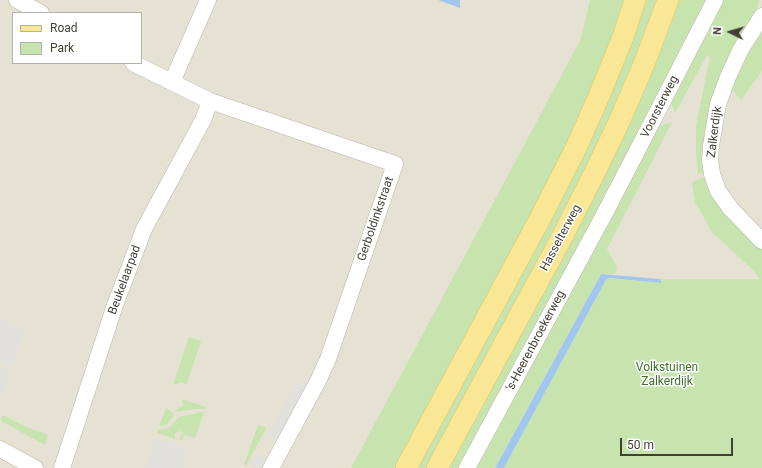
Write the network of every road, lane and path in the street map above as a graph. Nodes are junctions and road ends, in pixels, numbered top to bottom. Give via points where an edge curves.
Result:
1 (17, 0) edge
2 (208, 0) edge
3 (635, 0) edge
4 (668, 0) edge
5 (715, 0) edge
6 (39, 12) edge
7 (762, 16) edge
8 (135, 64) edge
9 (172, 82) junction
10 (210, 101) junction
11 (605, 213) joint
12 (762, 241) edge
13 (0, 449) edge
14 (36, 468) edge
15 (62, 468) edge
16 (271, 468) edge
17 (406, 468) edge
18 (437, 468) edge
19 (467, 468) edge

1 - 6 street
2 - 9 street
3 - 17 main road via 623,37 576,148
4 - 18 main road, Hasselterweg via 644,64 594,174
5 - 11 street, Voorsterweg
7 - 12 street, Zalkerdijk via 741,49 718,104 710,160 718,192
8 - 9 street, Gerboldinkstraat
9 - 10 street, Gerboldinkstraat
10 - 15 street, Beukelaarpad via 203,120 144,229 115,305
10 - 16 street, Gerboldinkstraat via 395,164 328,359
11 - 19 street, 's-Heerenbroekerweg
13 - 14 street

